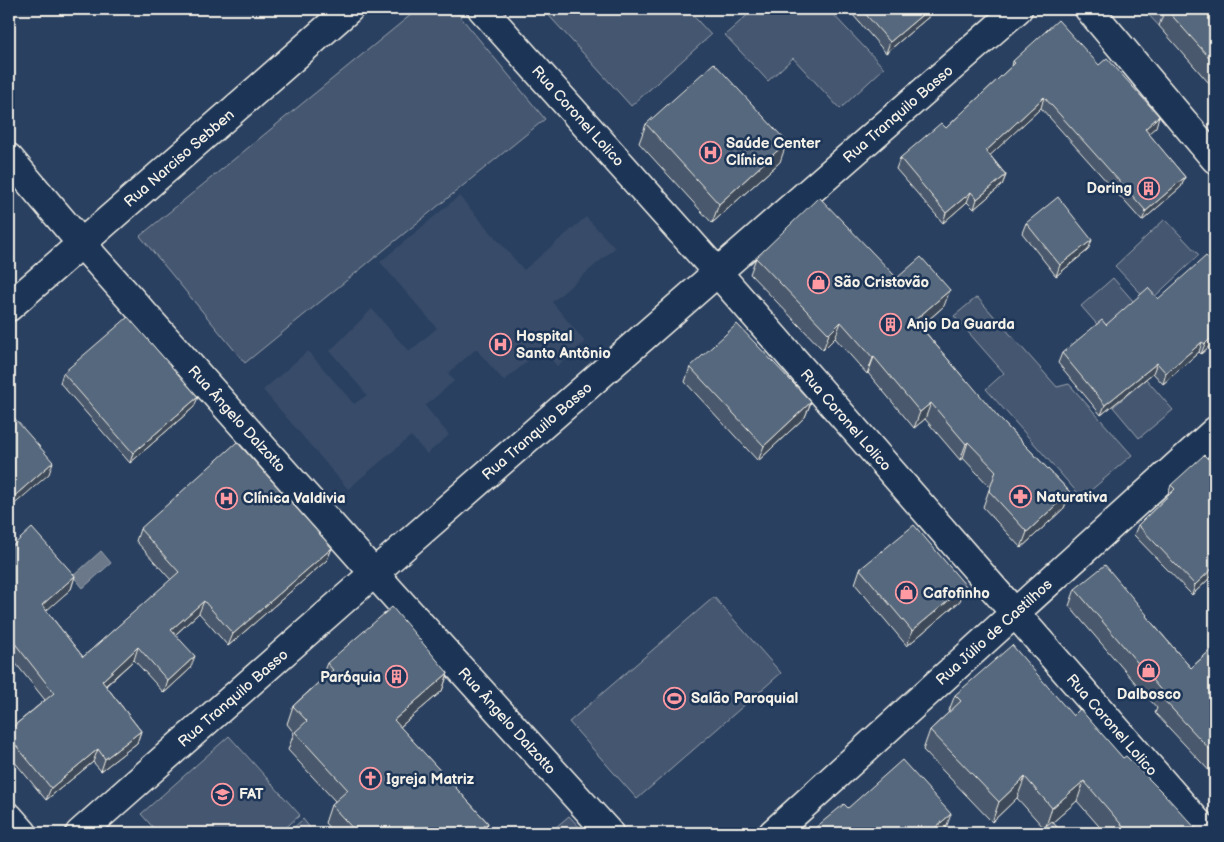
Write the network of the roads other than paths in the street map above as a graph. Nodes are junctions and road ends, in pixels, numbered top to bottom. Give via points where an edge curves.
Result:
1 (349, 9) edge
2 (482, 9) edge
3 (1018, 9) edge
4 (1089, 9) edge
5 (9, 158) edge
6 (1215, 159) edge
7 (81, 243) junction
8 (718, 273) junction
9 (9, 307) edge
10 (1215, 431) edge
11 (374, 573) junction
12 (1014, 613) junction
13 (9, 817) edge
14 (23, 833) edge
15 (80, 833) edge
16 (608, 833) edge
17 (773, 833) edge
18 (1207, 833) edge

1 - 7 street, Rua Narciso Sebben
2 - 8 street, Rua Coronel Lolico
3 - 8 street, Rua Tranquilo Basso
4 - 6 street
5 - 7 street, Rua Ângelo Dalzotto
7 - 9 street, Rua Narciso Sebben
7 - 11 street, Rua Ângelo Dalzotto
8 - 11 street, Rua Tranquilo Basso
8 - 12 street, Rua Coronel Lolico
10 - 12 street, Rua Júlio de Castilhos
11 - 15 street, Rua Tranquilo Basso
11 - 16 street, Rua Ângelo Dalzotto
12 - 17 street, Rua Júlio de Castilhos
12 - 18 street, Rua Coronel Lolico
13 - 14 street

